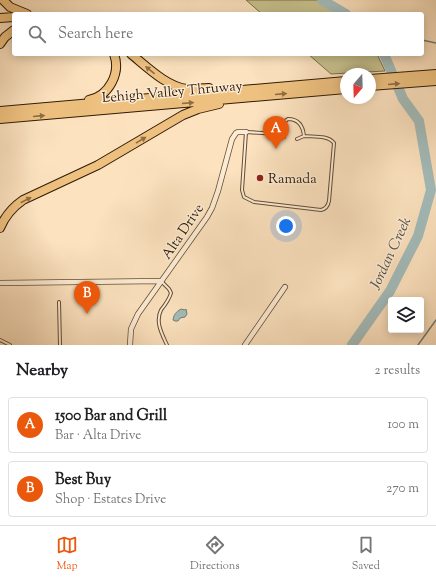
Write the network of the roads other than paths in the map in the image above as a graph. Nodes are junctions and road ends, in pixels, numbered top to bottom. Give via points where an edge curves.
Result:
1 (2, 0) edge
2 (22, 12) edge
3 (12, 17) edge
4 (0, 18) edge
5 (12, 32) edge
6 (0, 44) edge
7 (114, 56) edge
8 (134, 56) edge
9 (436, 74) edge
10 (376, 79) edge
11 (416, 79) junction
12 (436, 81) edge
13 (340, 82) edge
14 (376, 85) edge
15 (296, 86) junction
16 (340, 90) edge
17 (242, 98) junction
18 (63, 106) junction
19 (0, 112) edge
20 (0, 119) edge
21 (246, 132) junction
22 (278, 134) junction
23 (304, 136) junction
24 (284, 138) dead end
25 (297, 139) dead end
26 (0, 228) edge
27 (161, 281) junction
28 (0, 283) edge
29 (285, 287) dead end
30 (59, 302) dead end
31 (0, 340) edge
32 (10, 345) edge
33 (60, 345) edge
34 (130, 345) edge
35 (167, 345) edge
36 (246, 345) edge

1 - 2 highway
3 - 4 highway
5 - 6 highway
7 - 18 highway via 115,73 107,90 93,100
15 -> 8 highway via 186,89 161,78
9 - 11 highway
10 - 11 highway
11 - 12 highway
14 -> 11 highway
13 - 15 highway, Lehigh Valley Thruway
15 - 18 highway, Lehigh Valley Thruway
17 -> 16 highway, Lehigh Valley Thruway
20 -> 17 highway, Lehigh Valley Thruway
26 -> 17 highway via 9,213 20,203 98,165 176,118 198,109
18 - 19 highway, Lehigh Valley Thruway
21 - 22 lane
21 - 23 lane via 242,190 244,197 254,202 321,210 326,208 329,201 334,143 327,138
21 - 27 street, Alta Drive via 234,135 212,208
22 - 23 lane via 281,124 291,118 300,123
22 - 24 lane
23 - 25 lane
27 - 28 street
27 - 34 street, Alta Drive via 135,320
27 - 35 lane via 171,293 158,321
29 - 36 street
30 - 33 lane
31 - 32 lane

